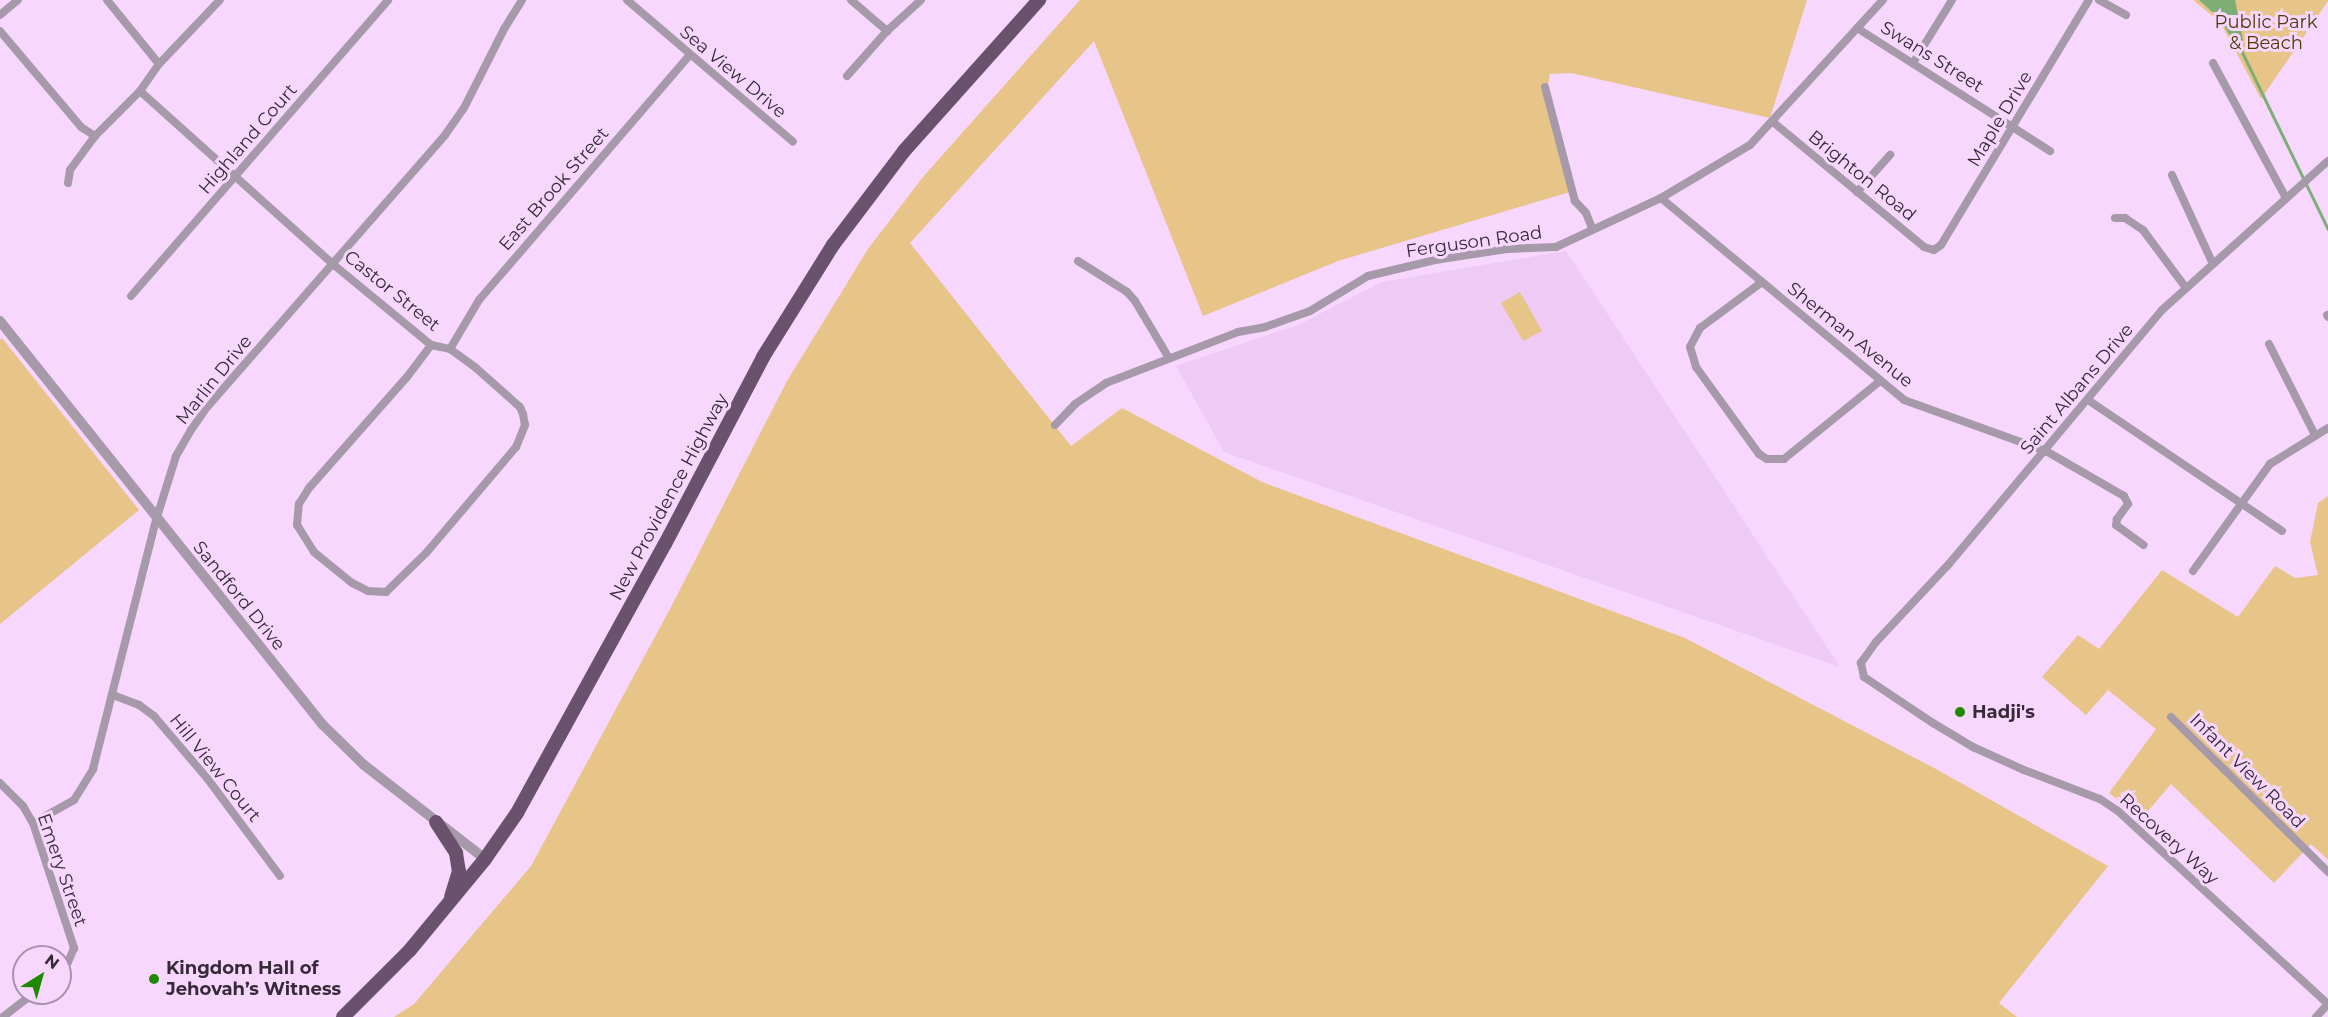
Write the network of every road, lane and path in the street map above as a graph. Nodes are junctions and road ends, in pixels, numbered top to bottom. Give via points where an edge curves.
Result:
1 (18, 0) edge
2 (107, 0) edge
3 (220, 0) edge
4 (388, 0) edge
5 (522, 0) edge
6 (627, 0) edge
7 (851, 0) edge
8 (921, 0) edge
9 (1039, 0) edge
10 (1883, 0) edge
11 (1952, 0) edge
12 (2089, 0) edge
13 (2099, 0) edge
14 (0, 15) edge
15 (2126, 15) dead end
16 (1857, 28) junction
17 (0, 31) edge
18 (886, 32) junction
19 (690, 55) junction
20 (1912, 63) junction
21 (2212, 63) dead end
22 (159, 64) junction
23 (848, 76) dead end
24 (1545, 87) dead end
25 (140, 91) junction
26 (1773, 122) junction
27 (2013, 127) junction
28 (95, 136) junction
29 (793, 142) dead end
30 (2050, 152) dead end
31 (1890, 155) dead end
32 (2328, 161) edge
33 (2172, 175) dead end
34 (236, 176) junction
35 (68, 183) dead end
36 (1857, 192) junction
37 (1661, 198) junction
38 (2286, 198) junction
39 (2115, 218) dead end
40 (1593, 230) junction
41 (1934, 250) joint
42 (1078, 261) dead end
43 (2213, 264) junction
44 (334, 265) junction
45 (1762, 282) junction
46 (2186, 288) junction
47 (131, 296) dead end
48 (0, 321) edge
49 (2269, 344) dead end
50 (431, 345) junction
51 (450, 350) junction
52 (1169, 358) junction
53 (1880, 381) junction
54 (2088, 400) junction
55 (1055, 425) dead end
56 (2328, 428) edge
57 (2315, 435) junction
58 (2046, 451) junction
59 (2241, 504) junction
60 (156, 520) junction
61 (2282, 531) dead end
62 (2144, 545) dead end
63 (2193, 571) dead end
64 (1867, 652) joint
65 (112, 695) junction
66 (2171, 717) dead end
67 (0, 785) edge
68 (436, 822) junction
69 (33, 823) junction
70 (485, 859) junction
71 (2328, 873) edge
72 (280, 876) dead end
73 (448, 904) junction
74 (72, 953) edge
75 (2328, 1004) edge
76 (18, 1005) edge
77 (3, 1017) edge
78 (343, 1017) edge
79 (2316, 1017) edge

1 - 14 street
2 - 22 street
3 - 22 street
4 - 34 street, Highland Court
5 - 44 street, Marlin Drive via 464,108 445,135
6 - 19 street, Sea View Drive
7 - 18 street
8 - 18 street
9 - 70 highway, New Providence Highway via 904,151 810,279 763,357 549,760
10 - 16 street, Ferguson Road
11 - 20 street
12 - 27 street, Maple Drive
13 - 15 street
16 - 20 street, Swans Street
16 - 26 street, Ferguson Road
17 - 28 street via 75,121
18 - 23 street
19 - 29 street, Sea View Drive
19 - 51 street, East Brook Street via 479,300
20 - 27 street, Swans Street
21 - 38 street
22 - 25 street
24 - 40 street via 1575,201 1586,213
25 - 28 street
25 - 34 street, Castor Street
26 - 36 street, Brighton Road
26 - 37 street, Ferguson Road via 1750,146
27 - 30 street, Swans Street
27 - 41 street, Maple Drive via 1941,245
28 - 35 street via 70,170
31 - 36 street
32 - 38 street, Saint Albans Drive
33 - 43 street
34 - 44 street, Castor Street
34 - 47 street, Highland Court
36 - 41 street, Brighton Road via 1924,247
37 - 40 street, Ferguson Road
37 - 45 street, Sherman Avenue
38 - 43 street, Saint Albans Drive
39 - 46 street via 2125,218 2143,230
40 - 52 street, Ferguson Road via 1556,247 1507,249 1435,260 1368,276 1310,311
42 - 52 street via 1127,292
43 - 46 street, Saint Albans Drive
44 - 50 street, Castor Street
44 - 60 street, Marlin Drive via 191,430 176,456
45 - 53 street, Sherman Avenue
45 - 53 street via 1700,328 1690,347 1696,367 1759,454 1767,459 1784,459
46 - 54 street, Saint Albans Drive via 2162,310
48 - 60 street, Sandford Drive
49 - 57 street
50 - 51 street, Castor Street
50 - 51 street, Castor Street via 299,504 297,516 302,534 315,552 352,584 368,591 386,592 411,569 516,447 525,425 520,407
52 - 55 street, Ferguson Road via 1106,383 1075,404
53 - 58 street, Sherman Avenue via 1912,404
54 - 58 street, Saint Albans Drive
54 - 59 street
56 - 57 street
57 - 59 street via 2270,464
58 - 62 street, Sherman Avenue via 2124,495 2128,504 2116,525
58 - 64 street, Saint Albans Drive
59 - 61 street
59 - 63 street
60 - 65 street, Marlin Drive
60 - 68 street, Sandford Drive via 322,724 357,759
64 - 75 street, Recovery Way via 1861,663 1864,678 1933,723 1973,747 2100,799 2118,811
65 - 69 street, Marlin Drive via 93,769 84,786 74,800
65 - 72 street, Hill View Court via 139,705 154,716 207,778
66 - 71 street, Infant View Road
67 - 69 street, Emery Street
68 - 70 street, Sandford Drive
68 - 73 highway via 456,854 459,871
69 - 74 street, Emery Street via 74,948
70 - 73 highway, New Providence Highway
73 - 78 highway, New Providence Highway via 410,950
75 - 79 street
76 - 77 street

